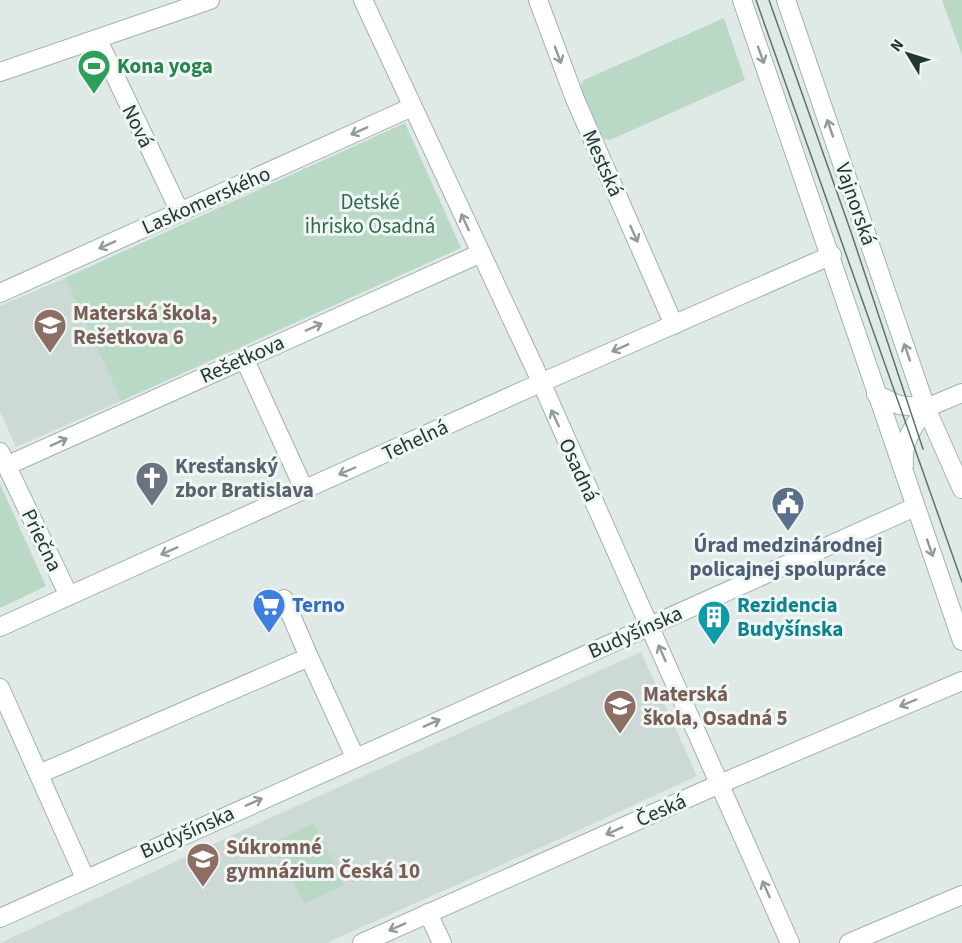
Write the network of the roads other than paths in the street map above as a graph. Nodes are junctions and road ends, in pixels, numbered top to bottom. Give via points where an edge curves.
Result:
1 (210, 0) edge
2 (363, 0) edge
3 (538, 0) edge
4 (742, 0) edge
5 (786, 0) edge
6 (98, 40) junction
7 (0, 72) edge
8 (412, 107) junction
9 (180, 212) junction
10 (479, 254) junction
11 (831, 255) junction
12 (0, 293) edge
13 (674, 325) junction
14 (244, 358) junction
15 (541, 384) junction
16 (962, 393) edge
17 (876, 394) junction
18 (926, 408) junction
19 (3, 459) edge
20 (906, 480) junction
21 (304, 489) junction
22 (962, 489) edge
23 (915, 507) junction
24 (69, 596) junction
25 (284, 599) dead end
26 (650, 626) junction
27 (0, 627) edge
28 (962, 641) edge
29 (309, 657) junction
30 (962, 681) edge
31 (0, 688) edge
32 (355, 757) junction
33 (39, 774) junction
34 (720, 784) junction
35 (85, 878) junction
36 (962, 895) edge
37 (428, 913) junction
38 (0, 918) edge
39 (362, 943) edge
40 (442, 943) edge
41 (790, 943) edge
42 (849, 943) edge

1 - 6 street
2 - 8 street, Osadná
3 -> 13 street, Mestská via 568,81
4 -> 11 street, Vajnorská
18 -> 5 street, Vajnorská
6 - 7 street
6 - 9 street, Nová
8 -> 9 street, Laskomerského
10 -> 8 street, Osadná
9 -> 12 street, Laskomerského
14 -> 10 street, Rešetkova
10 - 15 street, Osadná
11 - 13 street, Tehelná
11 - 17 street, Vajnorská
13 -> 15 street, Tehelná
19 -> 14 street, Rešetkova
14 - 21 street
15 -> 21 street, Tehelná
26 -> 15 street, Osadná
16 - 18 street
17 - 18 street via 899,405
17 - 20 street, Vajnorská
18 - 20 street, Vajnorská via 903,449
18 - 22 street, Vajnorská
19 - 24 street, Priečna
20 - 23 street, Vajnorská
21 -> 24 street, Tehelná
23 - 26 street, Budyšínska
23 -> 28 street, Vajnorská
24 - 27 street, Tehelná
25 - 29 street
32 -> 26 street, Budyšínska
34 -> 26 street, Osadná
29 - 32 street
29 - 33 street
30 -> 34 street, Česká
31 - 33 street
35 -> 32 street, Budyšínska
33 - 35 street
34 -> 37 street, Česká
41 -> 34 street, Osadná
35 - 38 street, Budyšínska
36 - 42 street
37 -> 39 street, Česká
37 - 40 street

